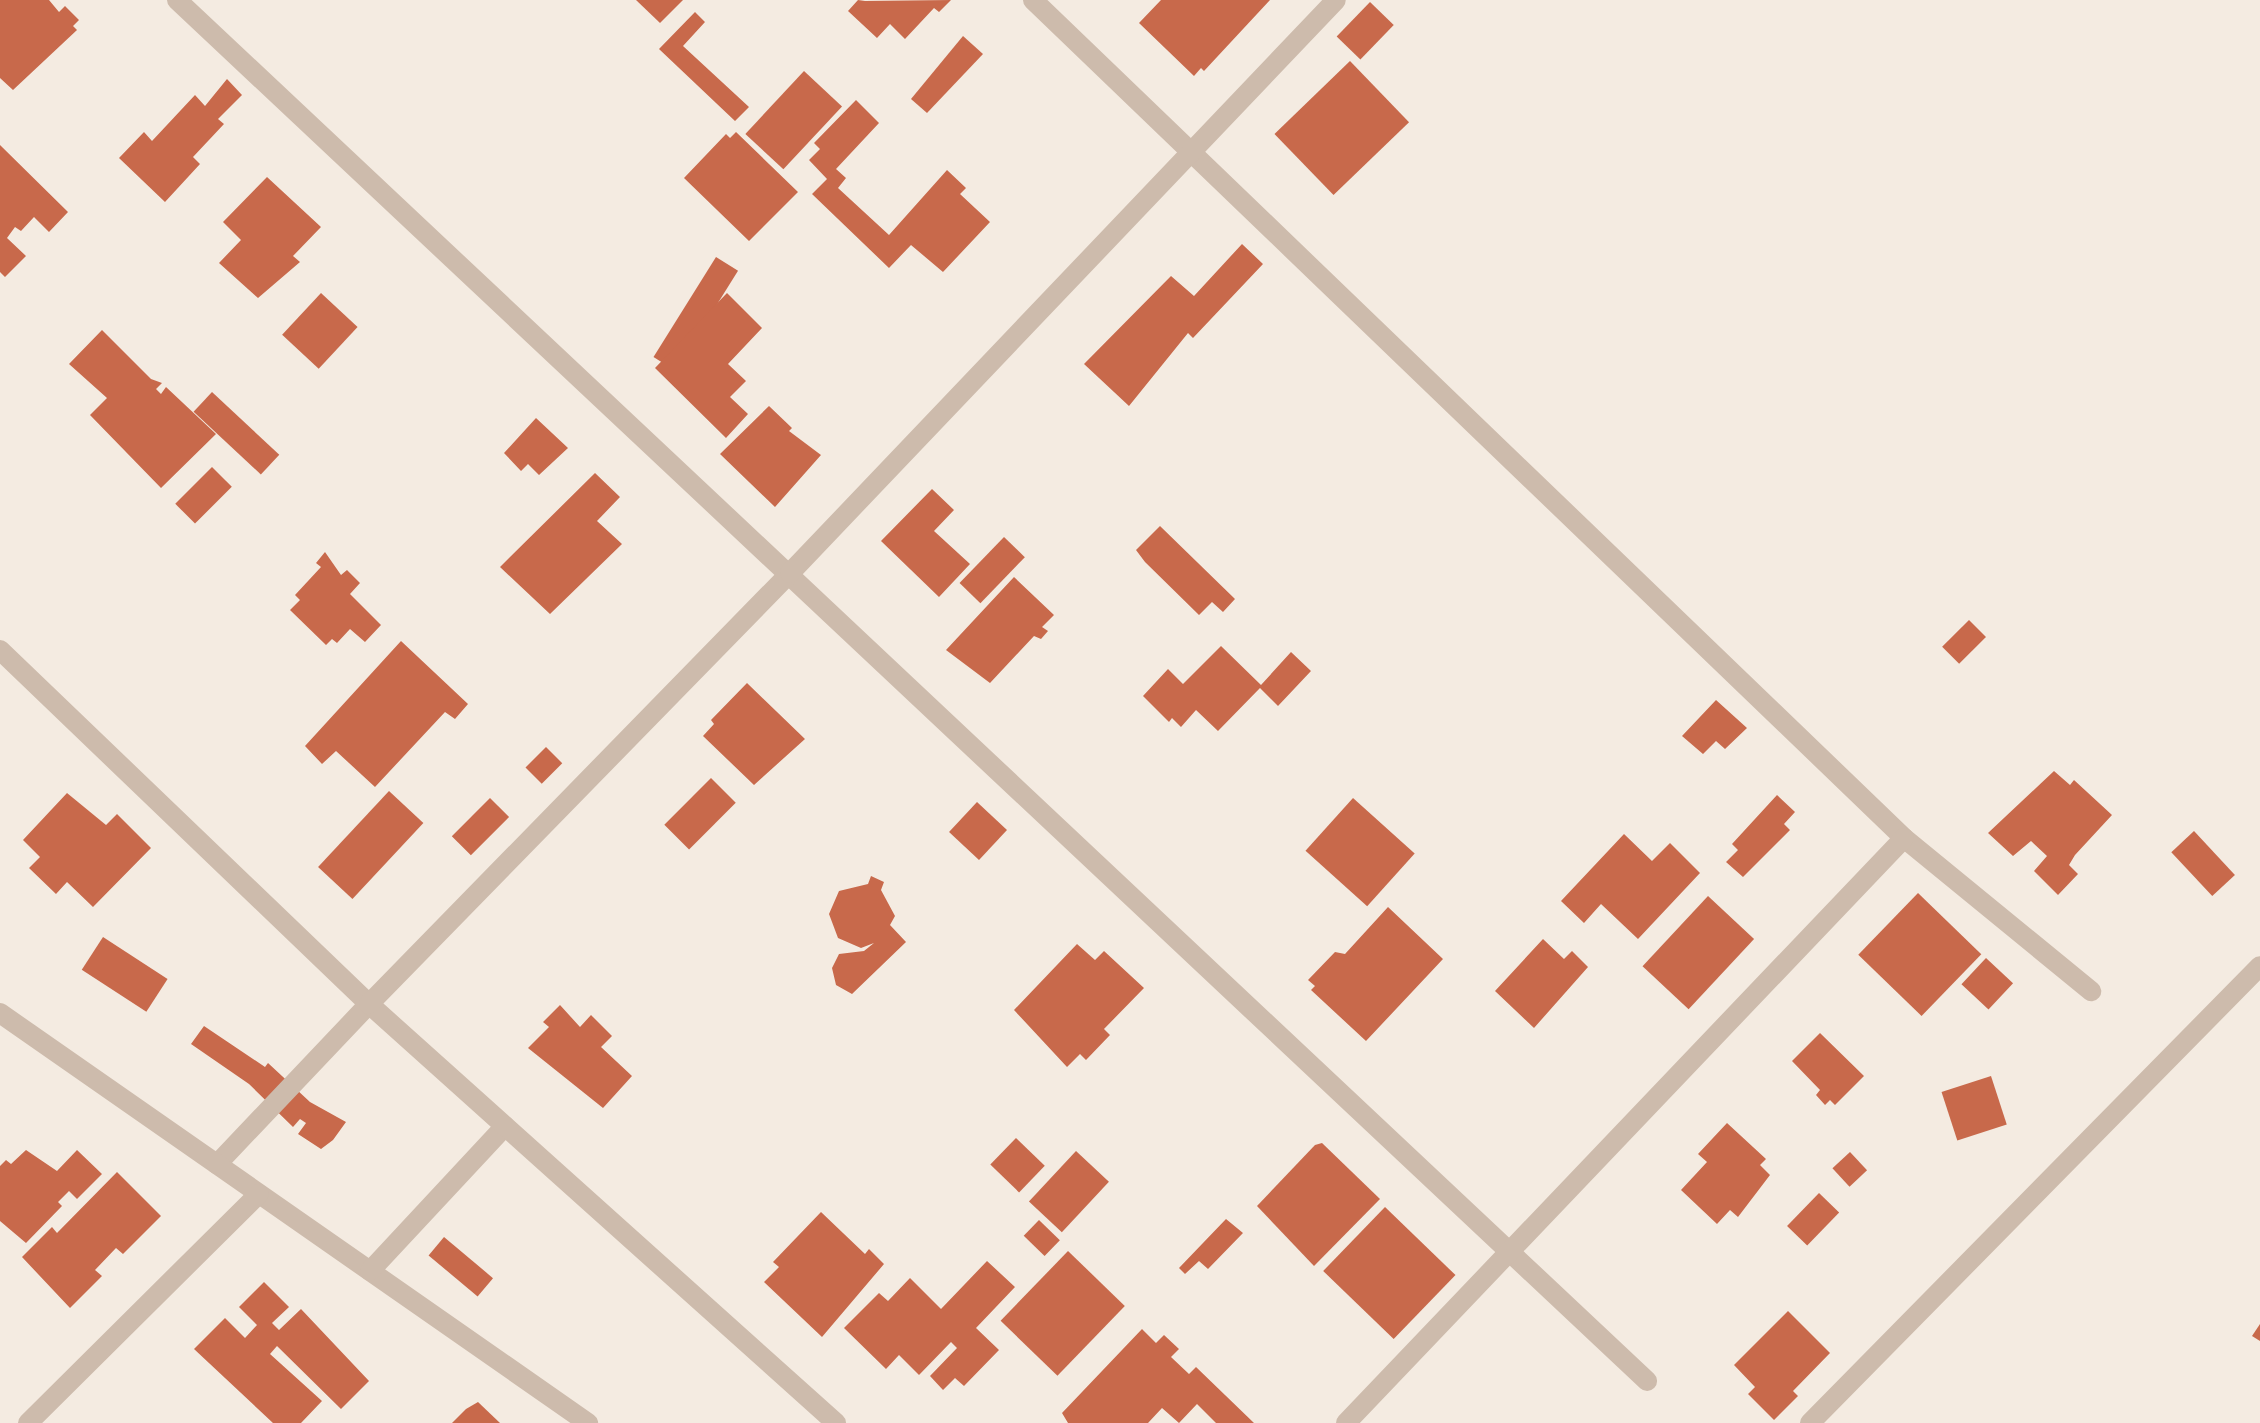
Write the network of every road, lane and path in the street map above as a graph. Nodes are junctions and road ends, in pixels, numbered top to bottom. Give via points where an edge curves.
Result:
1 (177, 0) edge
2 (1033, 0) edge
3 (1336, 0) edge
4 (1193, 150) junction
5 (790, 573) junction
6 (0, 650) edge
7 (1904, 838) junction
8 (2260, 966) edge
9 (2091, 991) dead end
10 (369, 1004) junction
11 (0, 1013) edge
12 (505, 1126) junction
13 (217, 1164) junction
14 (259, 1194) junction
15 (1510, 1251) junction
16 (370, 1271) junction
17 (1647, 1381) dead end
18 (28, 1423) edge
19 (588, 1423) edge
20 (836, 1423) edge
21 (1346, 1423) edge
22 (1810, 1423) edge

1 - 5 street
2 - 4 street
3 - 4 street
4 - 5 street
4 - 7 street
5 - 10 street
5 - 15 street
6 - 10 street
7 - 9 street
7 - 15 street
8 - 22 street
10 - 12 street
10 - 13 street
11 - 13 street
12 - 16 street
12 - 20 street
13 - 14 street
14 - 16 street
14 - 18 street
15 - 17 street
15 - 21 street
16 - 19 street

